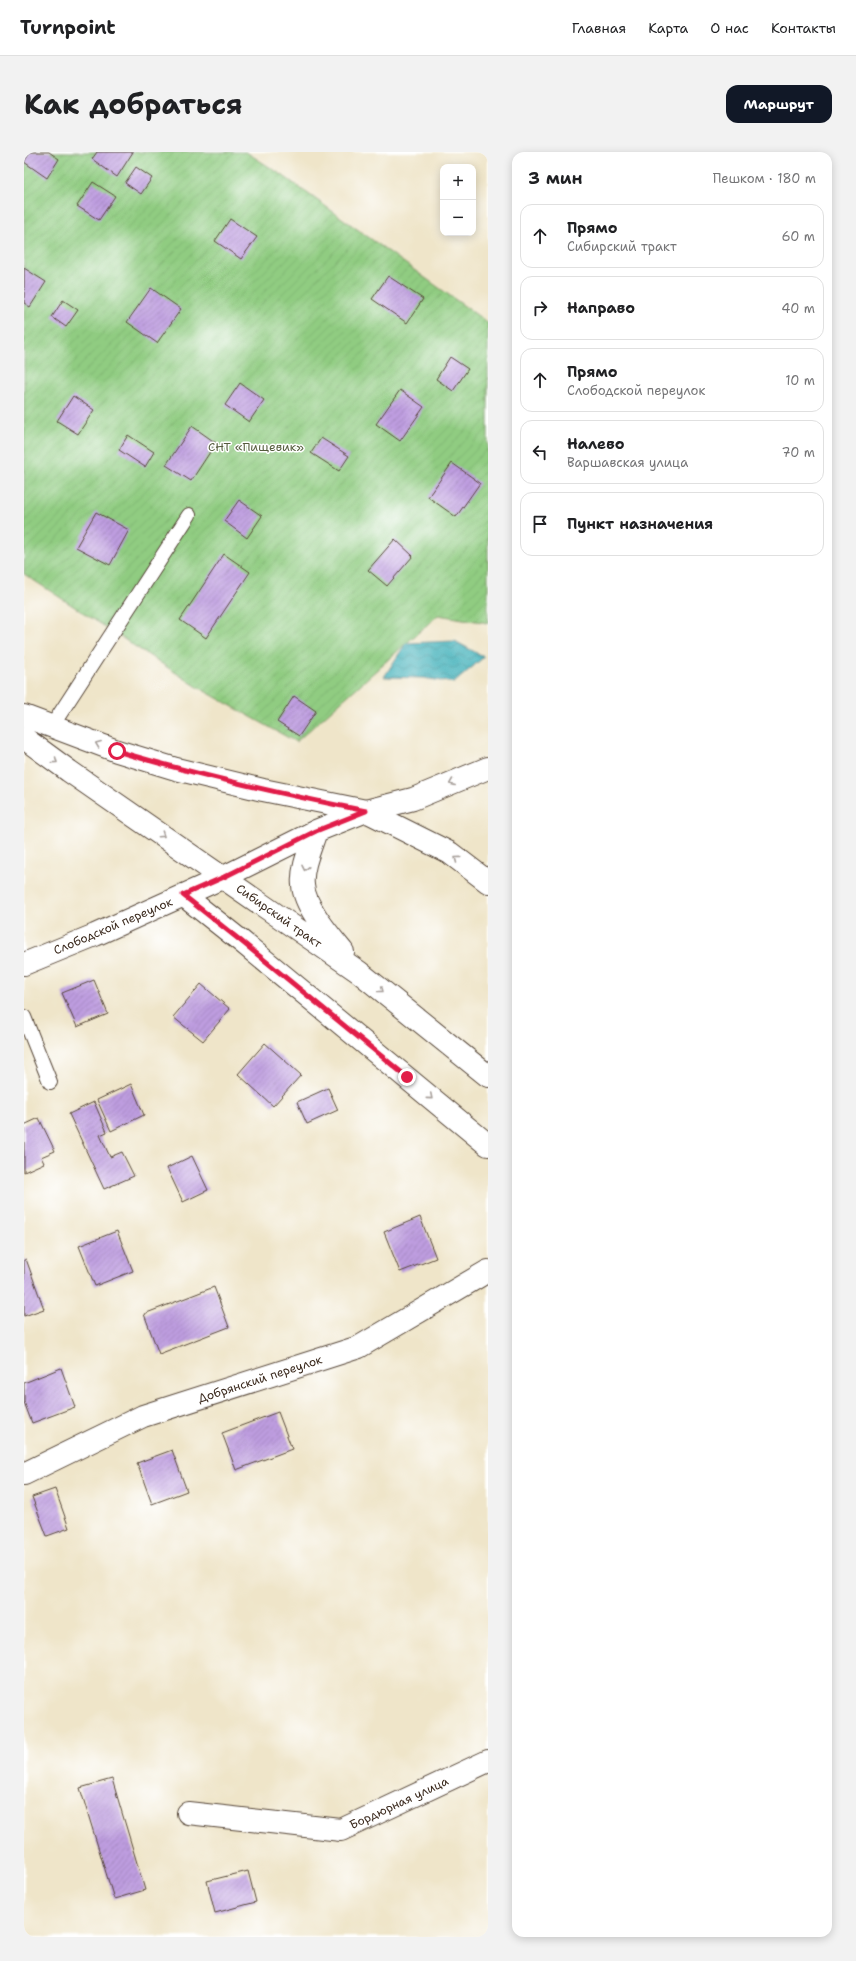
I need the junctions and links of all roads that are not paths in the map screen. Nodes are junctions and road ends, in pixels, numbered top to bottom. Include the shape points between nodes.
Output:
1 (189, 515) dead end
2 (24, 716) edge
3 (52, 726) junction
4 (24, 738) edge
5 (488, 768) edge
6 (366, 811) junction
7 (316, 831) junction
8 (224, 877) junction
9 (488, 882) edge
10 (183, 895) junction
11 (24, 964) edge
12 (359, 972) junction
13 (24, 1017) edge
14 (488, 1076) edge
15 (50, 1082) dead end
16 (488, 1145) edge
17 (488, 1271) edge
18 (24, 1474) edge
19 (488, 1761) edge
20 (188, 1813) dead end

1 - 3 lane
2 - 3 street
6 -> 3 street via 176,769 117,751
4 -> 8 street, Сибирский тракт
5 -> 6 street, Слободской переулок via 413,799
6 - 7 street, Слободской переулок
9 -> 6 street via 450,853
7 - 8 street, Слободской переулок
7 -> 12 street via 302,886 323,927
8 - 10 street, Слободской переулок
8 - 12 street, Сибирский тракт
10 - 11 street, Слободской переулок
10 -> 16 street
12 -> 14 street, Сибирский тракт
13 - 15 lane
17 - 18 street, Добрянский переулок via 359,1347 143,1416
19 - 20 street, Бордюрная улица via 340,1830

